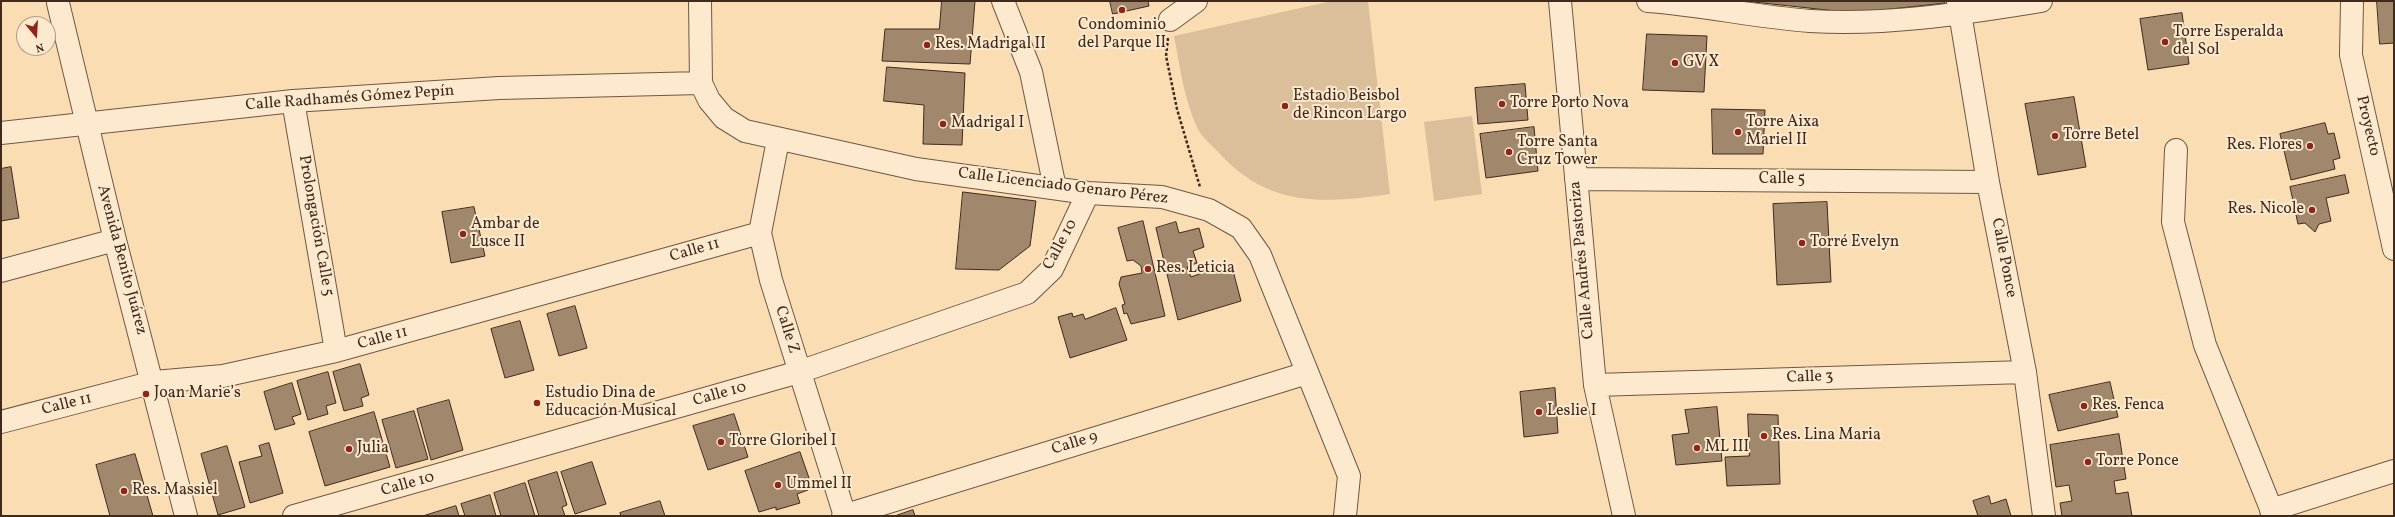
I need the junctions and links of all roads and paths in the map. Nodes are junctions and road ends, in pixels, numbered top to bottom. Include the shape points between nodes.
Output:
1 (700, 1) edge
2 (1003, 1) edge
3 (1196, 1) edge
4 (1560, 1) edge
5 (1648, 1) edge
6 (2041, 1) edge
7 (2352, 1) edge
8 (58, 3) dead end
9 (1960, 7) edge
10 (1170, 20) joint
11 (701, 83) junction
12 (293, 101) junction
13 (86, 123) junction
14 (1, 133) edge
15 (778, 140) junction
16 (2176, 150) dead end
17 (1576, 179) junction
18 (1988, 182) junction
19 (1055, 188) junction
20 (1088, 193) junction
21 (1210, 210) junction
22 (760, 233) junction
23 (115, 240) junction
24 (2394, 250) edge
25 (1, 271) edge
26 (336, 351) junction
27 (799, 372) junction
28 (2025, 372) junction
29 (1307, 373) junction
30 (154, 382) junction
31 (1595, 385) junction
32 (1, 422) edge
33 (2394, 471) edge
34 (349, 509) edge
35 (1346, 513) edge
36 (2272, 513) edge
37 (186, 516) edge
38 (294, 516) edge
39 (844, 516) edge
40 (1326, 516) edge
41 (1624, 516) edge
42 (2044, 516) edge

1 - 11 street, Calle Licenciado Genaro Pérez
2 - 19 street via 1031,72
3 - 10 street
4 - 17 street, Calle Andrés Pastoriza
5 - 9 street via 1810,21 1882,22
6 - 9 street
7 - 24 street, Proyecto via 2351,55
8 - 13 street, Avenida Benito Juárez
9 - 18 street, Calle Ponce
10 - 21 path via 1166,56 1198,181
11 - 12 street, Calle Radhamés Gómez Pepín via 499,88
11 - 15 street, Calle Licenciado Genaro Pérez via 709,100 724,118 745,131
12 - 13 street, Calle Radhamés Gómez Pepín
12 - 26 street, Prolongación Calle 5
13 - 14 street, Calle Radhamés Gómez Pepín
13 - 23 street, Avenida Benito Juárez
15 - 19 street, Calle Licenciado Genaro Pérez via 916,169
15 - 22 street, Calle Z
16 - 36 street via 2172,222 2205,345
17 - 18 street, Calle 5
17 - 31 street, Calle Andrés Pastoriza
18 - 28 street, Calle Ponce
19 - 20 street, Calle Licenciado Genaro Pérez
20 - 21 street, Calle Licenciado Genaro Pérez via 1162,197
20 - 27 street, Calle 10 via 1052,268 1027,293
21 - 29 street, Calle Licenciado Genaro Pérez via 1241,228 1260,255
22 - 26 street, Calle 11
22 - 27 street, Calle Z via 771,280
23 - 25 street
23 - 30 street, Avenida Benito Juárez
26 - 30 street, Calle 11 via 223,376
27 - 34 street, Calle 10
27 - 39 street, Calle Z
28 - 31 street, Calle 3
28 - 42 street, Calle Ponce
29 - 35 street, Calle Licenciado Genaro Pérez via 1349,476
29 - 39 street, Calle 9
30 - 32 street, Calle 11
30 - 37 street, Avenida Benito Juárez
31 - 41 street, Calle Andrés Pastoriza
33 - 36 street
34 - 38 street, Calle 10
35 - 40 street

